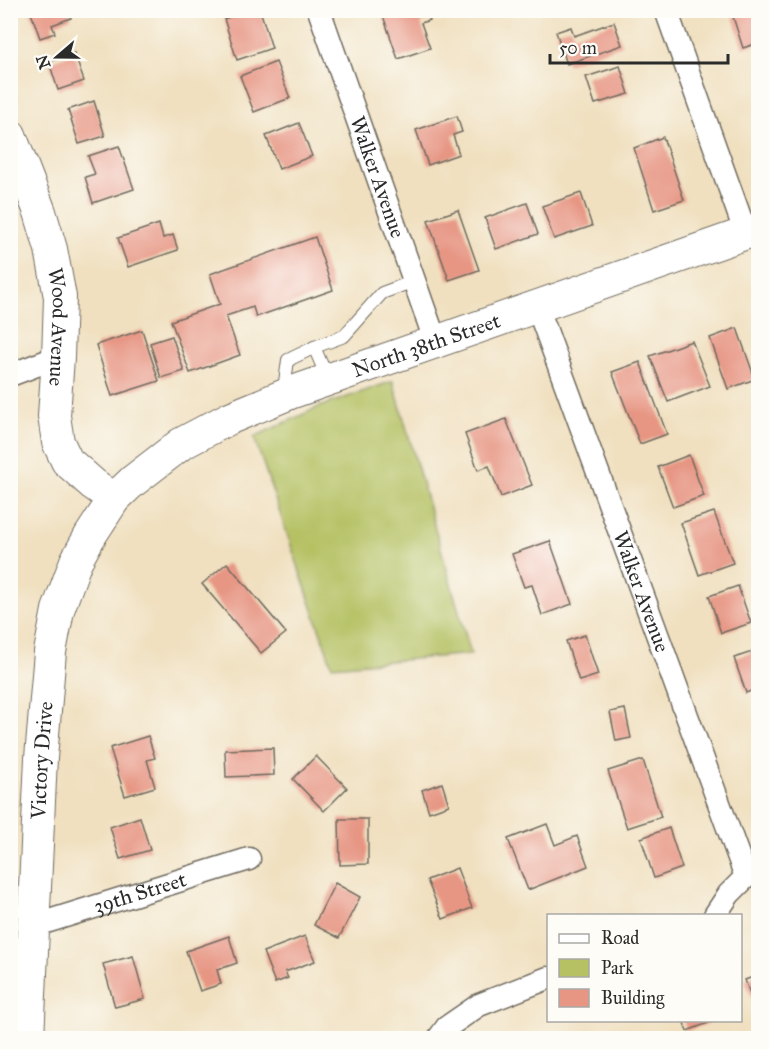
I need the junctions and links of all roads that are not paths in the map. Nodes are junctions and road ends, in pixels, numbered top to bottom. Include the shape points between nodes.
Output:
1 (319, 10) edge
2 (666, 10) edge
3 (10, 135) edge
4 (752, 231) edge
5 (414, 281) junction
6 (537, 306) junction
7 (436, 343) junction
8 (314, 348) junction
9 (58, 357) junction
10 (10, 375) edge
11 (328, 380) junction
12 (290, 393) junction
13 (114, 499) junction
14 (249, 859) dead end
15 (716, 914) edge
16 (33, 926) junction
17 (547, 979) edge
18 (22, 1037) edge
19 (439, 1038) edge

1 - 5 street, Walker Avenue
2 - 4 street
3 - 9 main road, Wood Avenue via 51,249 60,297
4 - 6 main road, North 38th Street
5 - 7 street, Walker Avenue
5 - 8 lane via 382,292 344,336
6 - 7 main road, North 38th Street
6 - 15 street, Walker Avenue via 746,877
7 - 11 main road, North 38th Street
8 - 11 lane
8 - 12 lane via 288,360 285,382
9 - 10 street
9 - 13 main road, Wood Avenue via 54,416 58,442 67,461
11 - 12 main road, North 38th Street
12 - 13 main road, North 38th Street via 181,444
13 - 16 main road, Victory Drive via 76,561 58,610 50,652
14 - 16 street, 39th Street
16 - 18 main road, Victory Drive
17 - 19 street via 479,1005 447,1027

